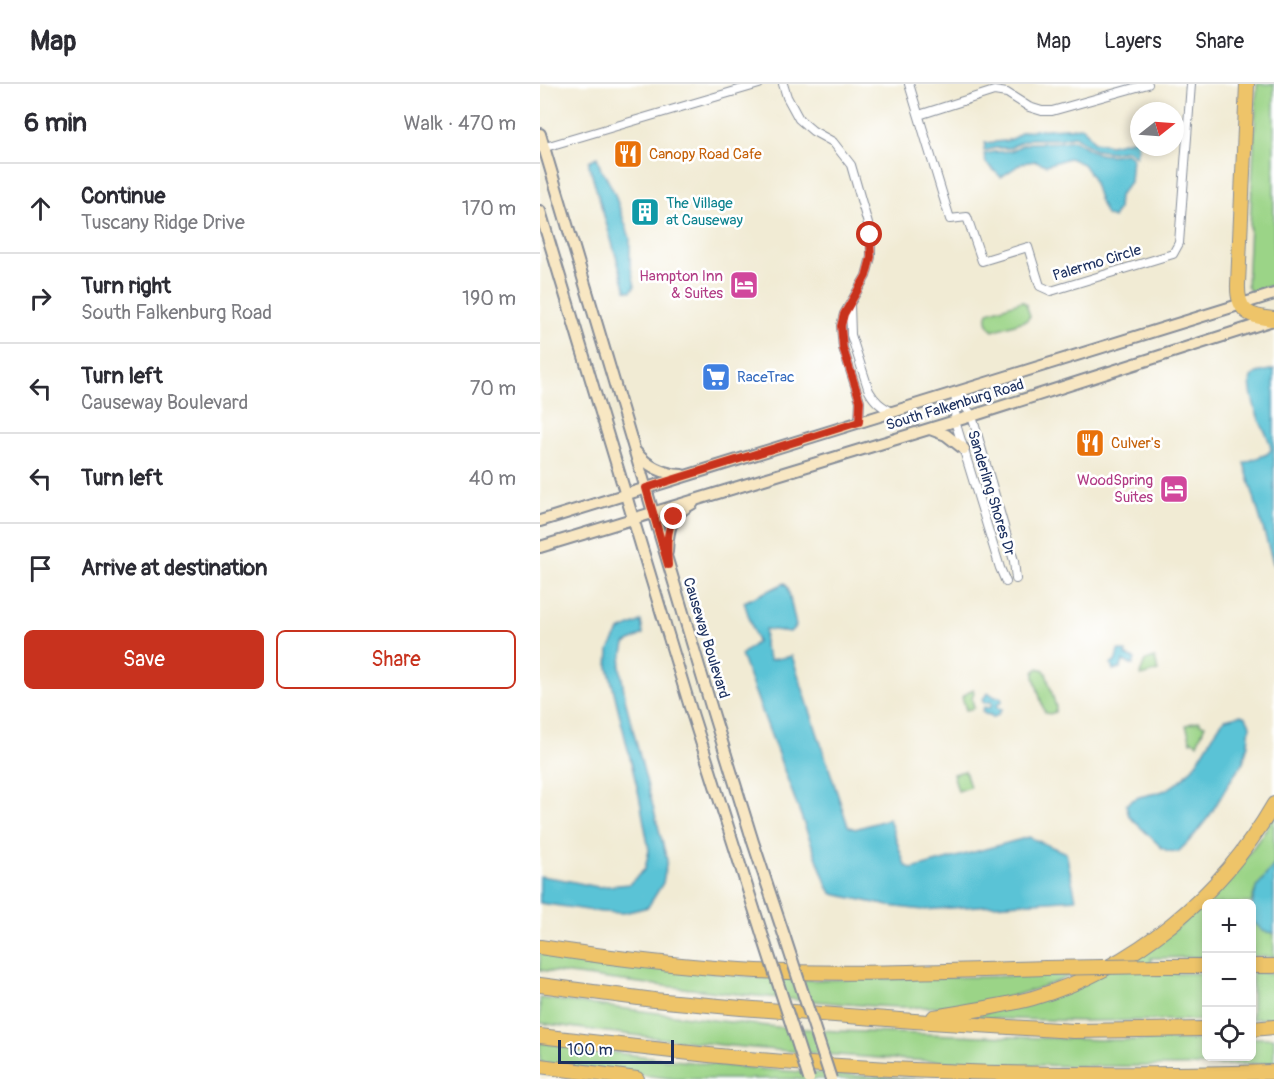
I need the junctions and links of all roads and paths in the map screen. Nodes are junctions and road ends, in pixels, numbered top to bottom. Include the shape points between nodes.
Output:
1 (759, 84) edge
2 (783, 84) edge
3 (909, 84) edge
4 (1148, 84) edge
5 (1191, 84) edge
6 (1247, 84) edge
7 (919, 115) junction
8 (540, 134) edge
9 (542, 148) edge
10 (540, 211) edge
11 (1274, 294) edge
12 (850, 302) junction
13 (1240, 304) junction
14 (1274, 319) edge
15 (956, 392) junction
16 (892, 412) junction
17 (972, 416) junction
18 (955, 421) junction
19 (859, 422) junction
20 (929, 429) junction
21 (964, 449) junction
22 (635, 451) junction
23 (686, 475) junction
24 (646, 488) junction
25 (626, 494) junction
26 (715, 494) junction
27 (652, 512) junction
28 (633, 518) junction
29 (540, 521) edge
30 (540, 547) edge
31 (668, 565) junction
32 (1016, 579) dead end
33 (1006, 582) dead end
34 (1274, 804) edge
35 (540, 946) edge
36 (1202, 966) edge
37 (1256, 966) edge
38 (1274, 966) edge
39 (540, 985) edge
40 (914, 1021) junction
41 (1274, 1027) edge
42 (1202, 1029) edge
43 (1256, 1029) edge
44 (540, 1036) edge
45 (540, 1066) edge
46 (1274, 1072) edge
47 (637, 1079) edge
48 (809, 1079) edge
49 (831, 1079) edge

1 - 9 street
2 - 12 street via 799,119 833,142 851,165 868,224 871,257 866,276
3 - 7 street, Palermo Circle
4 - 7 street via 1052,111 1029,107 1007,93 994,91
5 - 7 street, Palermo Circle via 1179,243 1173,254 1051,291 1041,286 1028,247 982,261 967,217 951,219
6 - 13 highway
8 - 9 main road, Causeway Boulevard
9 - 22 main road, Causeway Boulevard
10 - 25 main road
11 - 13 main road, South Falkenburg Road
12 - 16 street via 852,335 869,391 873,399
12 - 19 street via 841,337 860,401
13 - 14 highway via 1254,315
13 - 15 main road, South Falkenburg Road
14 - 17 main road, South Falkenburg Road
15 - 16 main road, South Falkenburg Road
15 - 17 street, Sanderling Shores Dr
15 - 18 street, Sanderling Shores Dr
16 - 19 main road, South Falkenburg Road
17 - 18 main road, South Falkenburg Road
17 - 32 street, Sanderling Shores Dr
18 - 20 main road, South Falkenburg Road
18 - 21 street, Sanderling Shores Dr
19 - 23 main road, South Falkenburg Road
20 - 21 main road via 946,435
20 - 26 main road, South Falkenburg Road
21 - 33 street, Sanderling Shores Dr
22 - 23 main road via 656,469
22 - 24 main road, Causeway Boulevard
23 - 24 main road, South Falkenburg Road
24 - 25 main road, South Falkenburg Road
24 - 27 main road, Causeway Boulevard
25 - 28 main road
25 - 29 main road, South Falkenburg Road
26 - 27 main road, South Falkenburg Road
26 - 31 main road via 688,505 674,517 669,530
27 - 28 main road, South Falkenburg Road
27 - 31 main road, Causeway Boulevard
28 - 30 main road, South Falkenburg Road
28 - 48 main road, bridge
31 - 49 main road, Causeway Boulevard, bridge
34 - 40 highway via 1209,892 1168,928 1123,959 1033,998
35 - 36 highway, bridge via 761,971
37 - 38 highway
39 - 40 highway via 654,1000
40 - 42 highway via 1074,1031
41 - 43 highway
44 - 46 highway via 749,1059 912,1070 1110,1075
45 - 47 highway

